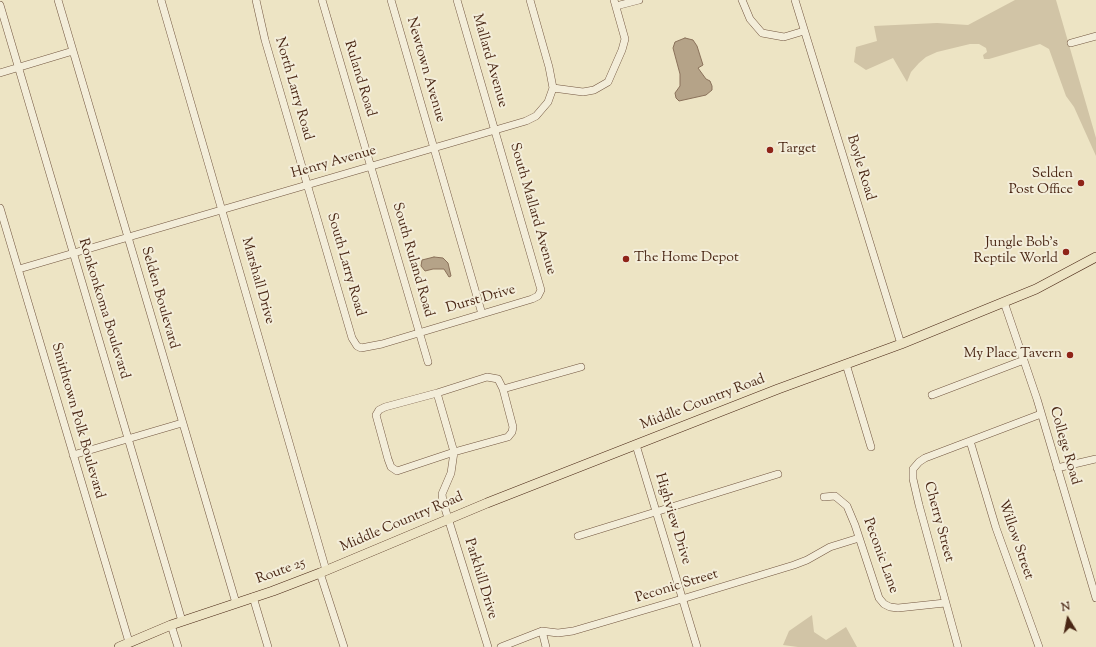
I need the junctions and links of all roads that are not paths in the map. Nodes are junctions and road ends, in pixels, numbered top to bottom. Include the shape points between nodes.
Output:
1 (58, 0) edge
2 (161, 0) edge
3 (256, 0) edge
4 (322, 0) edge
5 (391, 0) edge
6 (458, 0) edge
7 (530, 0) edge
8 (639, 0) edge
9 (742, 0) edge
10 (795, 0) edge
11 (615, 3) edge
12 (0, 5) edge
13 (804, 31) junction
14 (1096, 36) edge
15 (1071, 43) dead end
16 (73, 52) junction
17 (19, 68) junction
18 (0, 73) edge
19 (553, 88) junction
20 (495, 130) junction
21 (434, 148) junction
22 (371, 166) junction
23 (308, 185) junction
24 (0, 208) edge
25 (222, 209) junction
26 (127, 236) junction
27 (73, 253) junction
28 (1096, 257) edge
29 (19, 269) junction
30 (538, 296) joint
31 (1004, 302) junction
32 (482, 314) junction
33 (419, 332) junction
34 (901, 344) junction
35 (362, 348) joint
36 (1024, 360) junction
37 (428, 362) dead end
38 (846, 364) junction
39 (581, 367) dead end
40 (503, 389) junction
41 (437, 393) junction
42 (932, 395) dead end
43 (1041, 414) junction
44 (182, 422) junction
45 (128, 439) junction
46 (970, 441) junction
47 (636, 444) junction
48 (871, 447) dead end
49 (454, 452) junction
50 (73, 455) junction
51 (1096, 459) edge
52 (1057, 468) junction
53 (778, 474) dead end
54 (824, 497) dead end
55 (656, 512) junction
56 (448, 519) junction
57 (578, 536) dead end
58 (859, 538) junction
59 (323, 571) junction
60 (253, 598) junction
61 (1096, 598) edge
62 (682, 599) junction
63 (945, 602) junction
64 (236, 603) junction
65 (182, 621) junction
66 (172, 625) junction
67 (542, 631) junction
68 (129, 642) junction
69 (119, 647) edge
70 (178, 647) edge
71 (268, 647) edge
72 (344, 647) edge
73 (488, 647) edge
74 (500, 647) edge
75 (546, 647) edge
76 (697, 647) edge
77 (958, 647) edge
78 (1038, 647) edge

1 - 16 street, Selden Boulevard
2 - 25 street, Marshall Drive
3 - 23 street, North Larry Road via 265,40
4 - 22 street, Ruland Road
5 - 21 street, Newtown Avenue
6 - 20 street, Mallard Avenue
7 - 19 street
8 - 11 street
9 - 13 street via 750,19 762,34 784,37
10 - 13 street, Boyle Road
11 - 19 street via 624,39 608,82 584,92
12 - 17 street, Ronkonkoma Boulevard
13 - 34 street, Boyle Road
14 - 15 street
16 - 17 street
16 - 26 street, Selden Boulevard
17 - 18 street
17 - 27 street, Ronkonkoma Boulevard
19 - 20 street, Henry Avenue via 548,102 536,116
20 - 21 street, Henry Avenue
20 - 30 street, South Mallard Avenue via 540,283 541,290
21 - 22 street, Henry Avenue
21 - 32 street, Newtown Avenue
22 - 23 street, Henry Avenue
22 - 33 street, South Ruland Road
23 - 25 street, Henry Avenue
23 - 35 street, South Larry Road via 352,338 357,346
24 - 29 street, Smithtown Polk Boulevard
25 - 26 street, Henry Avenue
25 - 59 street, Marshall Drive
26 - 27 street, Henry Avenue
26 - 44 street, Selden Boulevard
27 - 29 street, Henry Avenue
27 - 45 street, Ronkonkoma Boulevard
28 - 31 main road, Middle Country Road via 1036,289
29 - 50 street, Smithtown Polk Boulevard
30 - 32 street, Durst Drive
31 - 34 main road, Middle Country Road
31 - 36 street, College Road
32 - 33 street, Durst Drive
33 - 35 street, Durst Drive
33 - 37 street, South Ruland Road
34 - 38 main road, Middle Country Road
36 - 42 street
36 - 43 street, College Road
38 - 47 main road, Middle Country Road
38 - 48 street
39 - 40 street
40 - 41 street via 498,379 487,377
40 - 49 street via 513,427 512,432 508,437
41 - 49 street
41 - 49 street via 379,410 376,416 388,459 391,467 397,471
43 - 46 street, Cherry Street
43 - 52 street, College Road
44 - 45 street
44 - 64 street, Selden Boulevard
45 - 50 street
45 - 65 street, Ronkonkoma Boulevard
46 - 63 street, Cherry Street via 925,458 913,470
46 - 78 street, Willow Street via 996,528
47 - 55 street, Highview Drive
47 - 56 main road, Middle Country Road
49 - 56 street, Parkhill Drive via 451,473 442,494
50 - 68 street, Smithtown Polk Boulevard
51 - 52 street
52 - 61 street, College Road
53 - 55 street
54 - 58 street, Peconic Lane via 835,496 846,506
55 - 57 street
55 - 62 street, Highview Drive
56 - 59 main road, Middle Country Road
56 - 73 street, Parkhill Drive
58 - 62 street, Peconic Street via 830,547 794,565
58 - 63 street, Peconic Lane via 879,598 884,604 898,608
59 - 60 main road, Route 25
59 - 72 street, Marshall Drive
60 - 64 main road
60 - 71 street
62 - 67 street, Peconic Street via 573,631
62 - 76 street, Highview Drive
63 - 77 street, Cherry Street
64 - 65 main road
65 - 66 main road
66 - 68 main road
66 - 70 street
67 - 74 street, Peconic Street
67 - 75 street
68 - 69 main road

